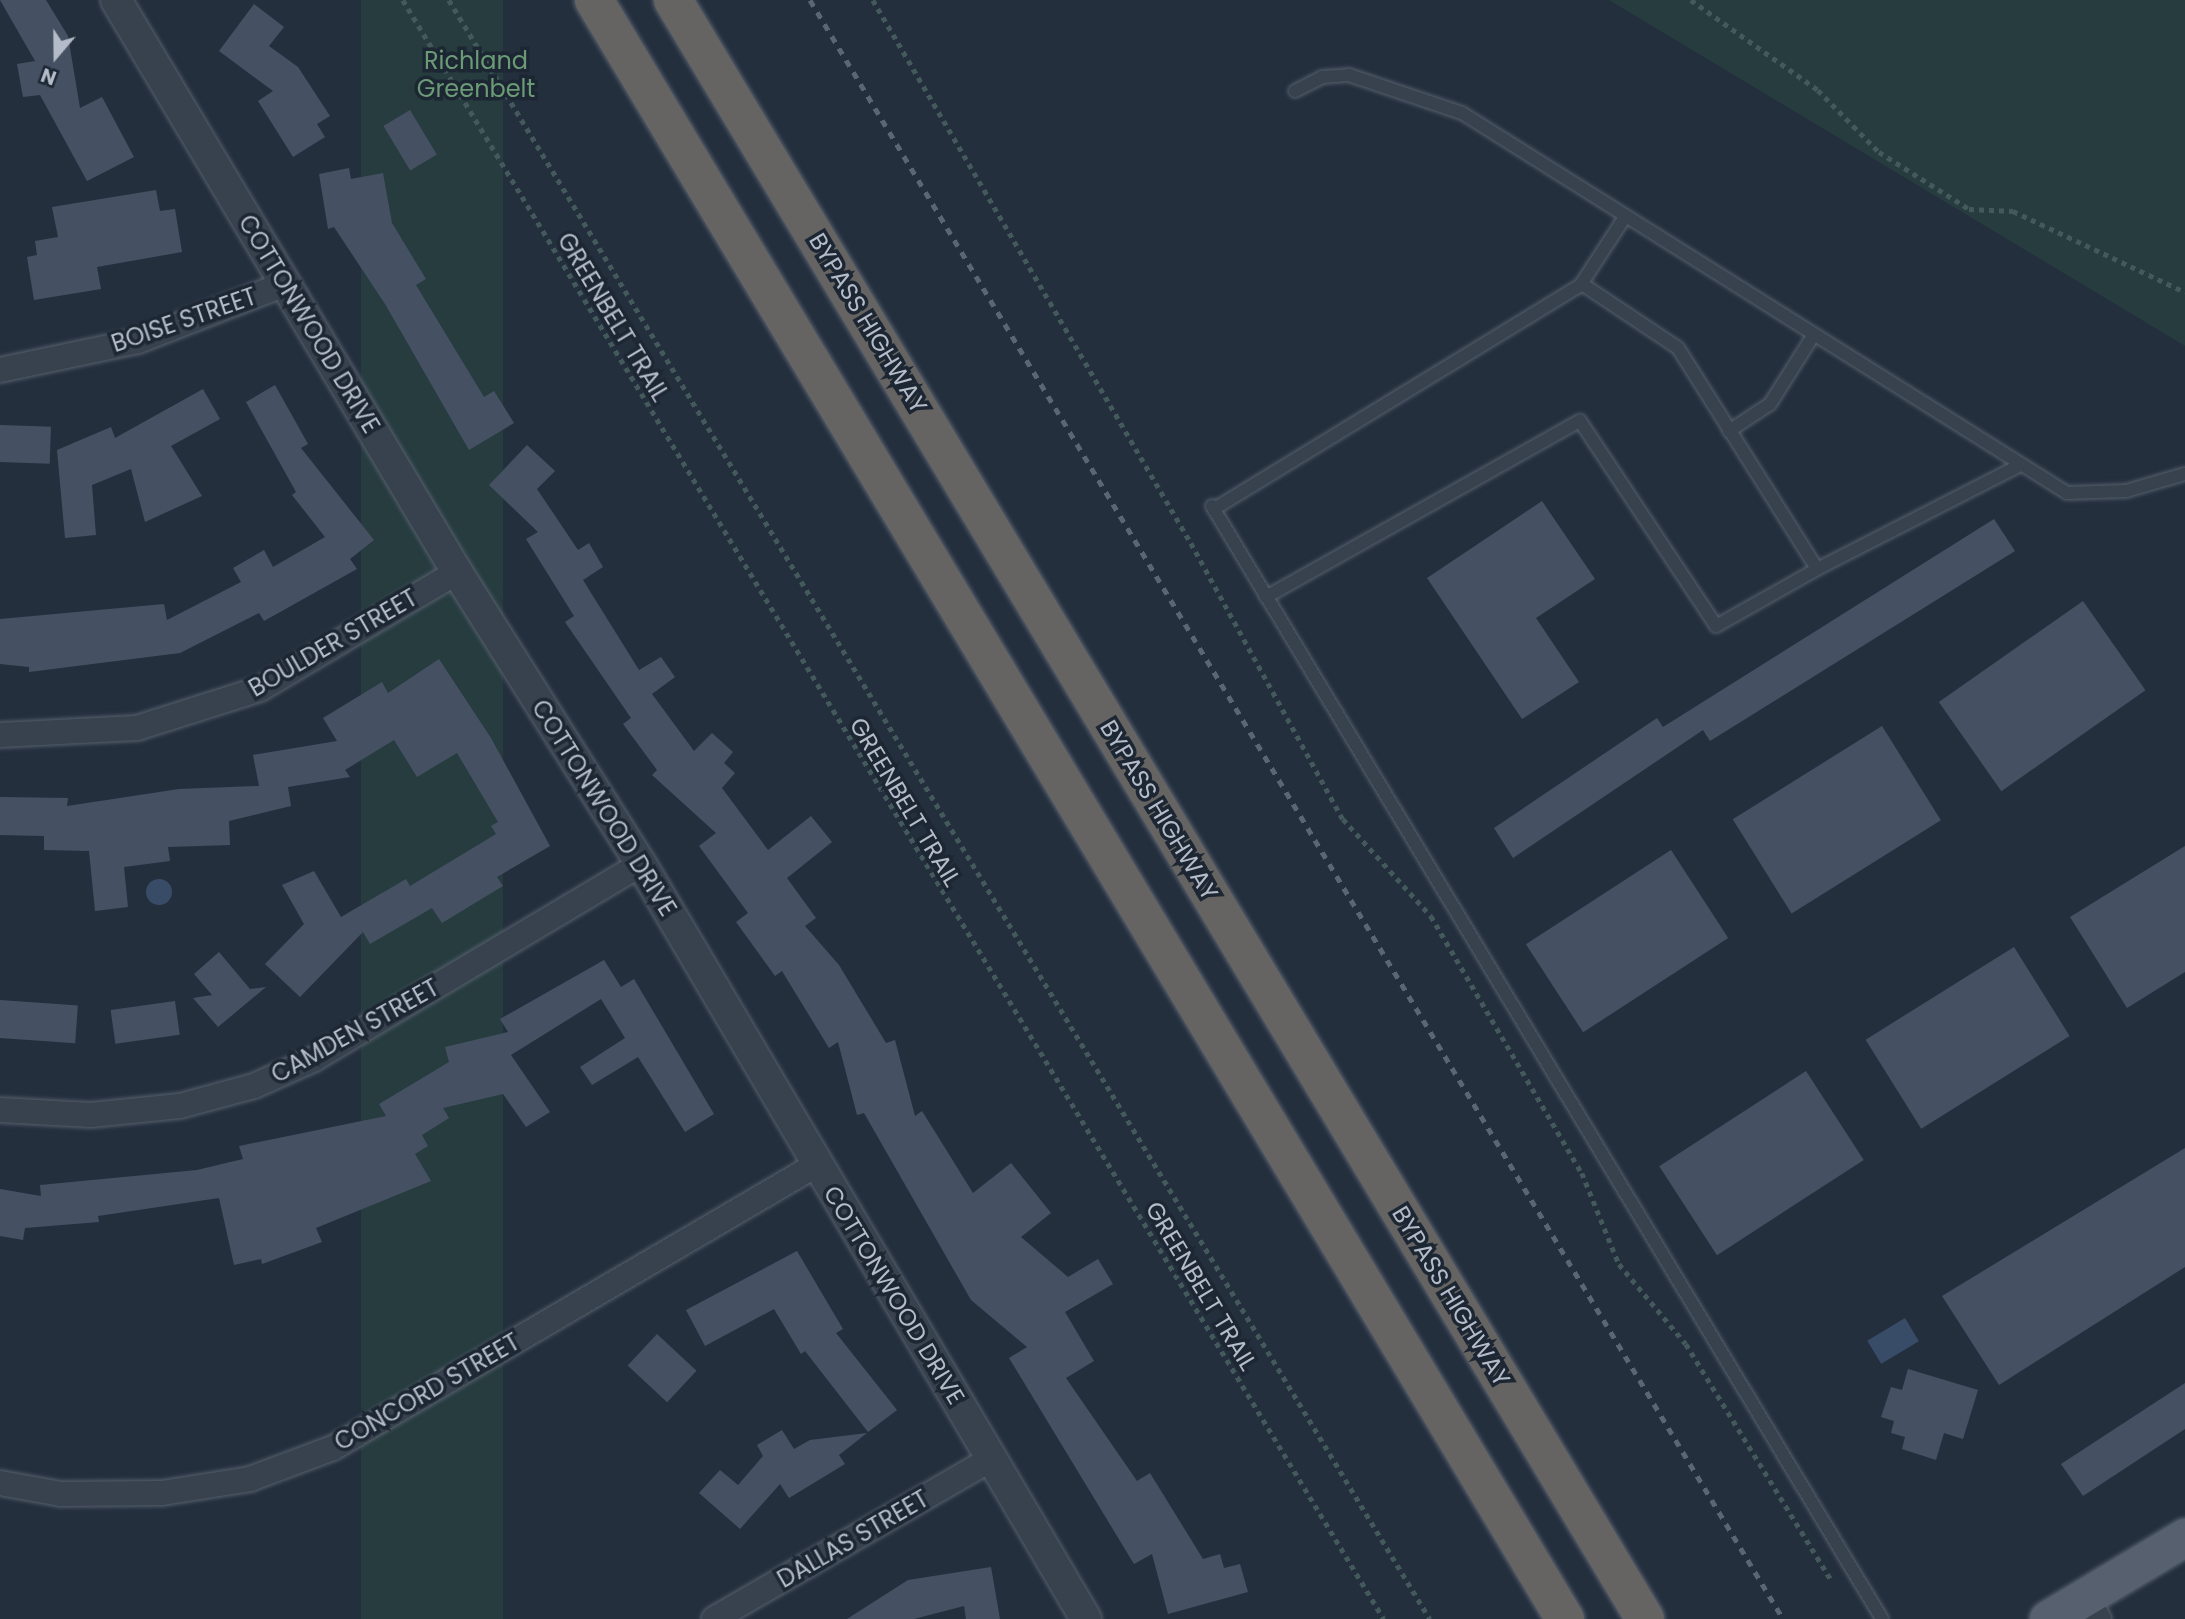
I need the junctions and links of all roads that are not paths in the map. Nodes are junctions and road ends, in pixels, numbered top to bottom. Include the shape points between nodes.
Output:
1 (116, 0) edge
2 (594, 0) edge
3 (674, 0) edge
4 (1295, 91) dead end
5 (1625, 217) junction
6 (285, 284) junction
7 (1582, 284) junction
8 (1813, 336) junction
9 (0, 370) edge
10 (1729, 431) junction
11 (2018, 466) junction
12 (2185, 474) edge
13 (1817, 569) junction
14 (457, 572) junction
15 (1266, 597) junction
16 (0, 735) edge
17 (641, 864) junction
18 (0, 1110) edge
19 (816, 1165) junction
20 (993, 1458) junction
21 (0, 1483) edge
22 (2185, 1537) edge
23 (2092, 1608) edge
24 (714, 1619) edge
25 (1086, 1619) edge
26 (1565, 1619) edge
27 (1645, 1619) edge
28 (1882, 1619) edge
29 (2048, 1619) edge

1 - 6 street, COTTONWOOD DRIVE
2 - 26 highway
3 - 27 highway, BYPASS HIGHWAY
4 - 5 lane via 1322,76 1349,75 1457,111
5 - 7 lane
5 - 8 lane
6 - 9 street, BOISE STREET via 138,341
6 - 14 street, COTTONWOOD DRIVE
7 - 10 lane via 1678,348
7 - 15 lane via 1213,508
8 - 10 lane via 1770,404
8 - 11 lane
10 - 13 lane
11 - 12 lane via 2067,493 2126,491
11 - 13 lane
13 - 15 lane via 1716,626 1580,421
14 - 16 street, BOULDER STREET via 260,689 137,728
14 - 17 street, COTTONWOOD DRIVE
15 - 28 lane
17 - 18 street, CAMDEN STREET via 314,1059 254,1086 180,1106 91,1115
17 - 19 street, COTTONWOOD DRIVE
19 - 20 street, COTTONWOOD DRIVE
19 - 21 street, CONCORD STREET via 333,1448 250,1479 162,1493 61,1494
20 - 24 street, DALLAS STREET
20 - 25 street, COTTONWOOD DRIVE
22 - 23 main road
23 - 29 main road

